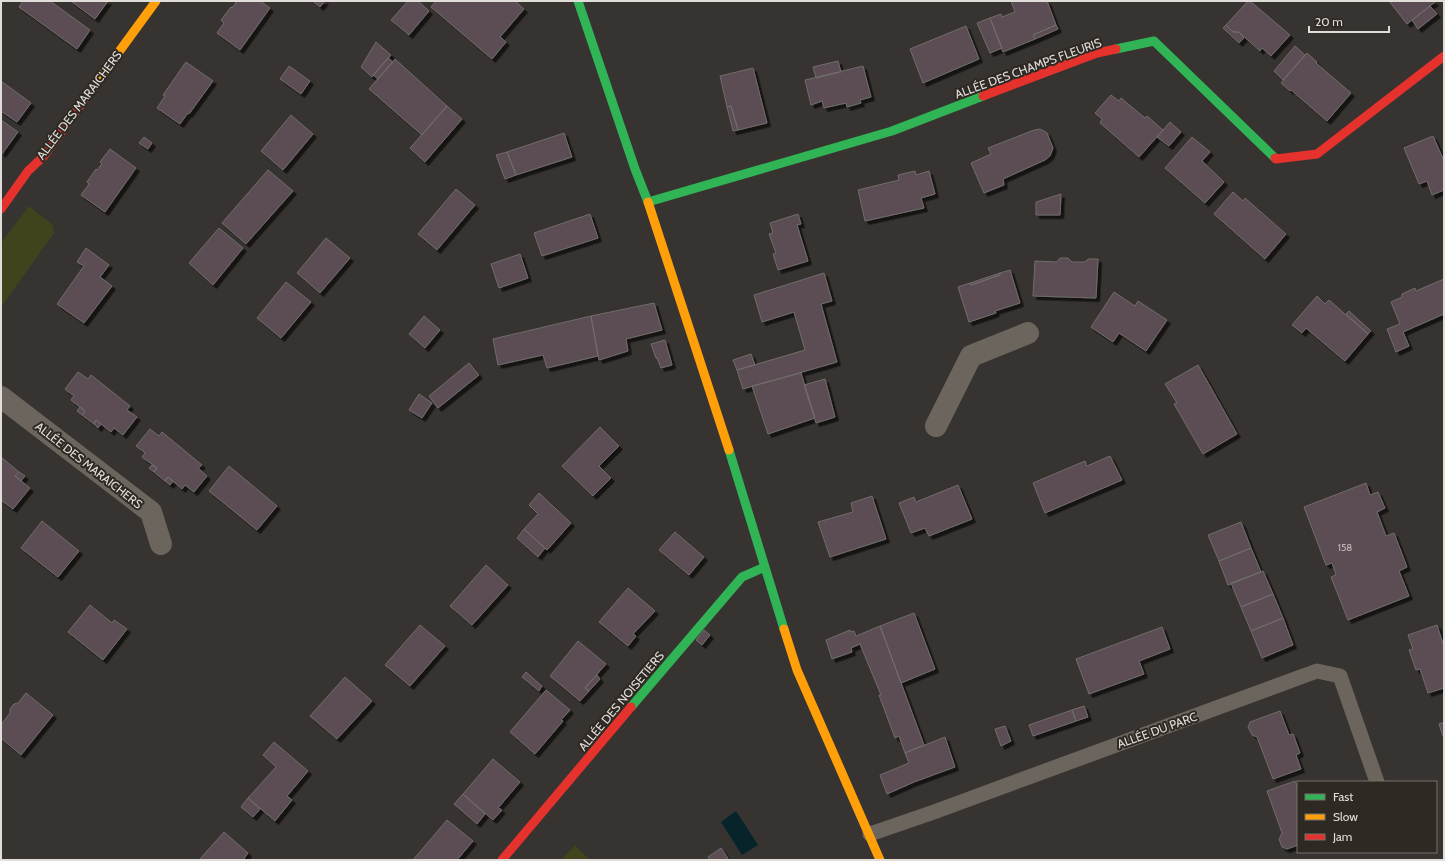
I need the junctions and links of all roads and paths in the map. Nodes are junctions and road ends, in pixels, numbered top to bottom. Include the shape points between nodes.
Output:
1 (156, 1) edge
2 (578, 1) edge
3 (1444, 56) edge
4 (648, 202) junction
5 (1, 209) edge
6 (1028, 333) dead end
7 (1, 397) edge
8 (936, 426) dead end
9 (162, 544) dead end
10 (766, 567) junction
11 (1377, 781) edge
12 (870, 834) junction
13 (502, 860) edge
14 (880, 860) edge

1 - 5 street, ALLÉE DES MARAICHERS via 44,156 28,171
2 - 4 street
3 - 4 street, ALLÉE DES CHAMPS FLEURIS via 1317,154 1276,159 1154,41 1097,53 892,131
4 - 10 street
6 - 8 street via 971,356
7 - 9 street, ALLÉE DES MARAICHERS via 151,512
10 - 12 street via 797,670
10 - 13 street, ALLÉE DES NOISETIERS via 742,577
11 - 12 lane, ALLÉE DU PARC via 1340,676 1317,671
12 - 14 street

